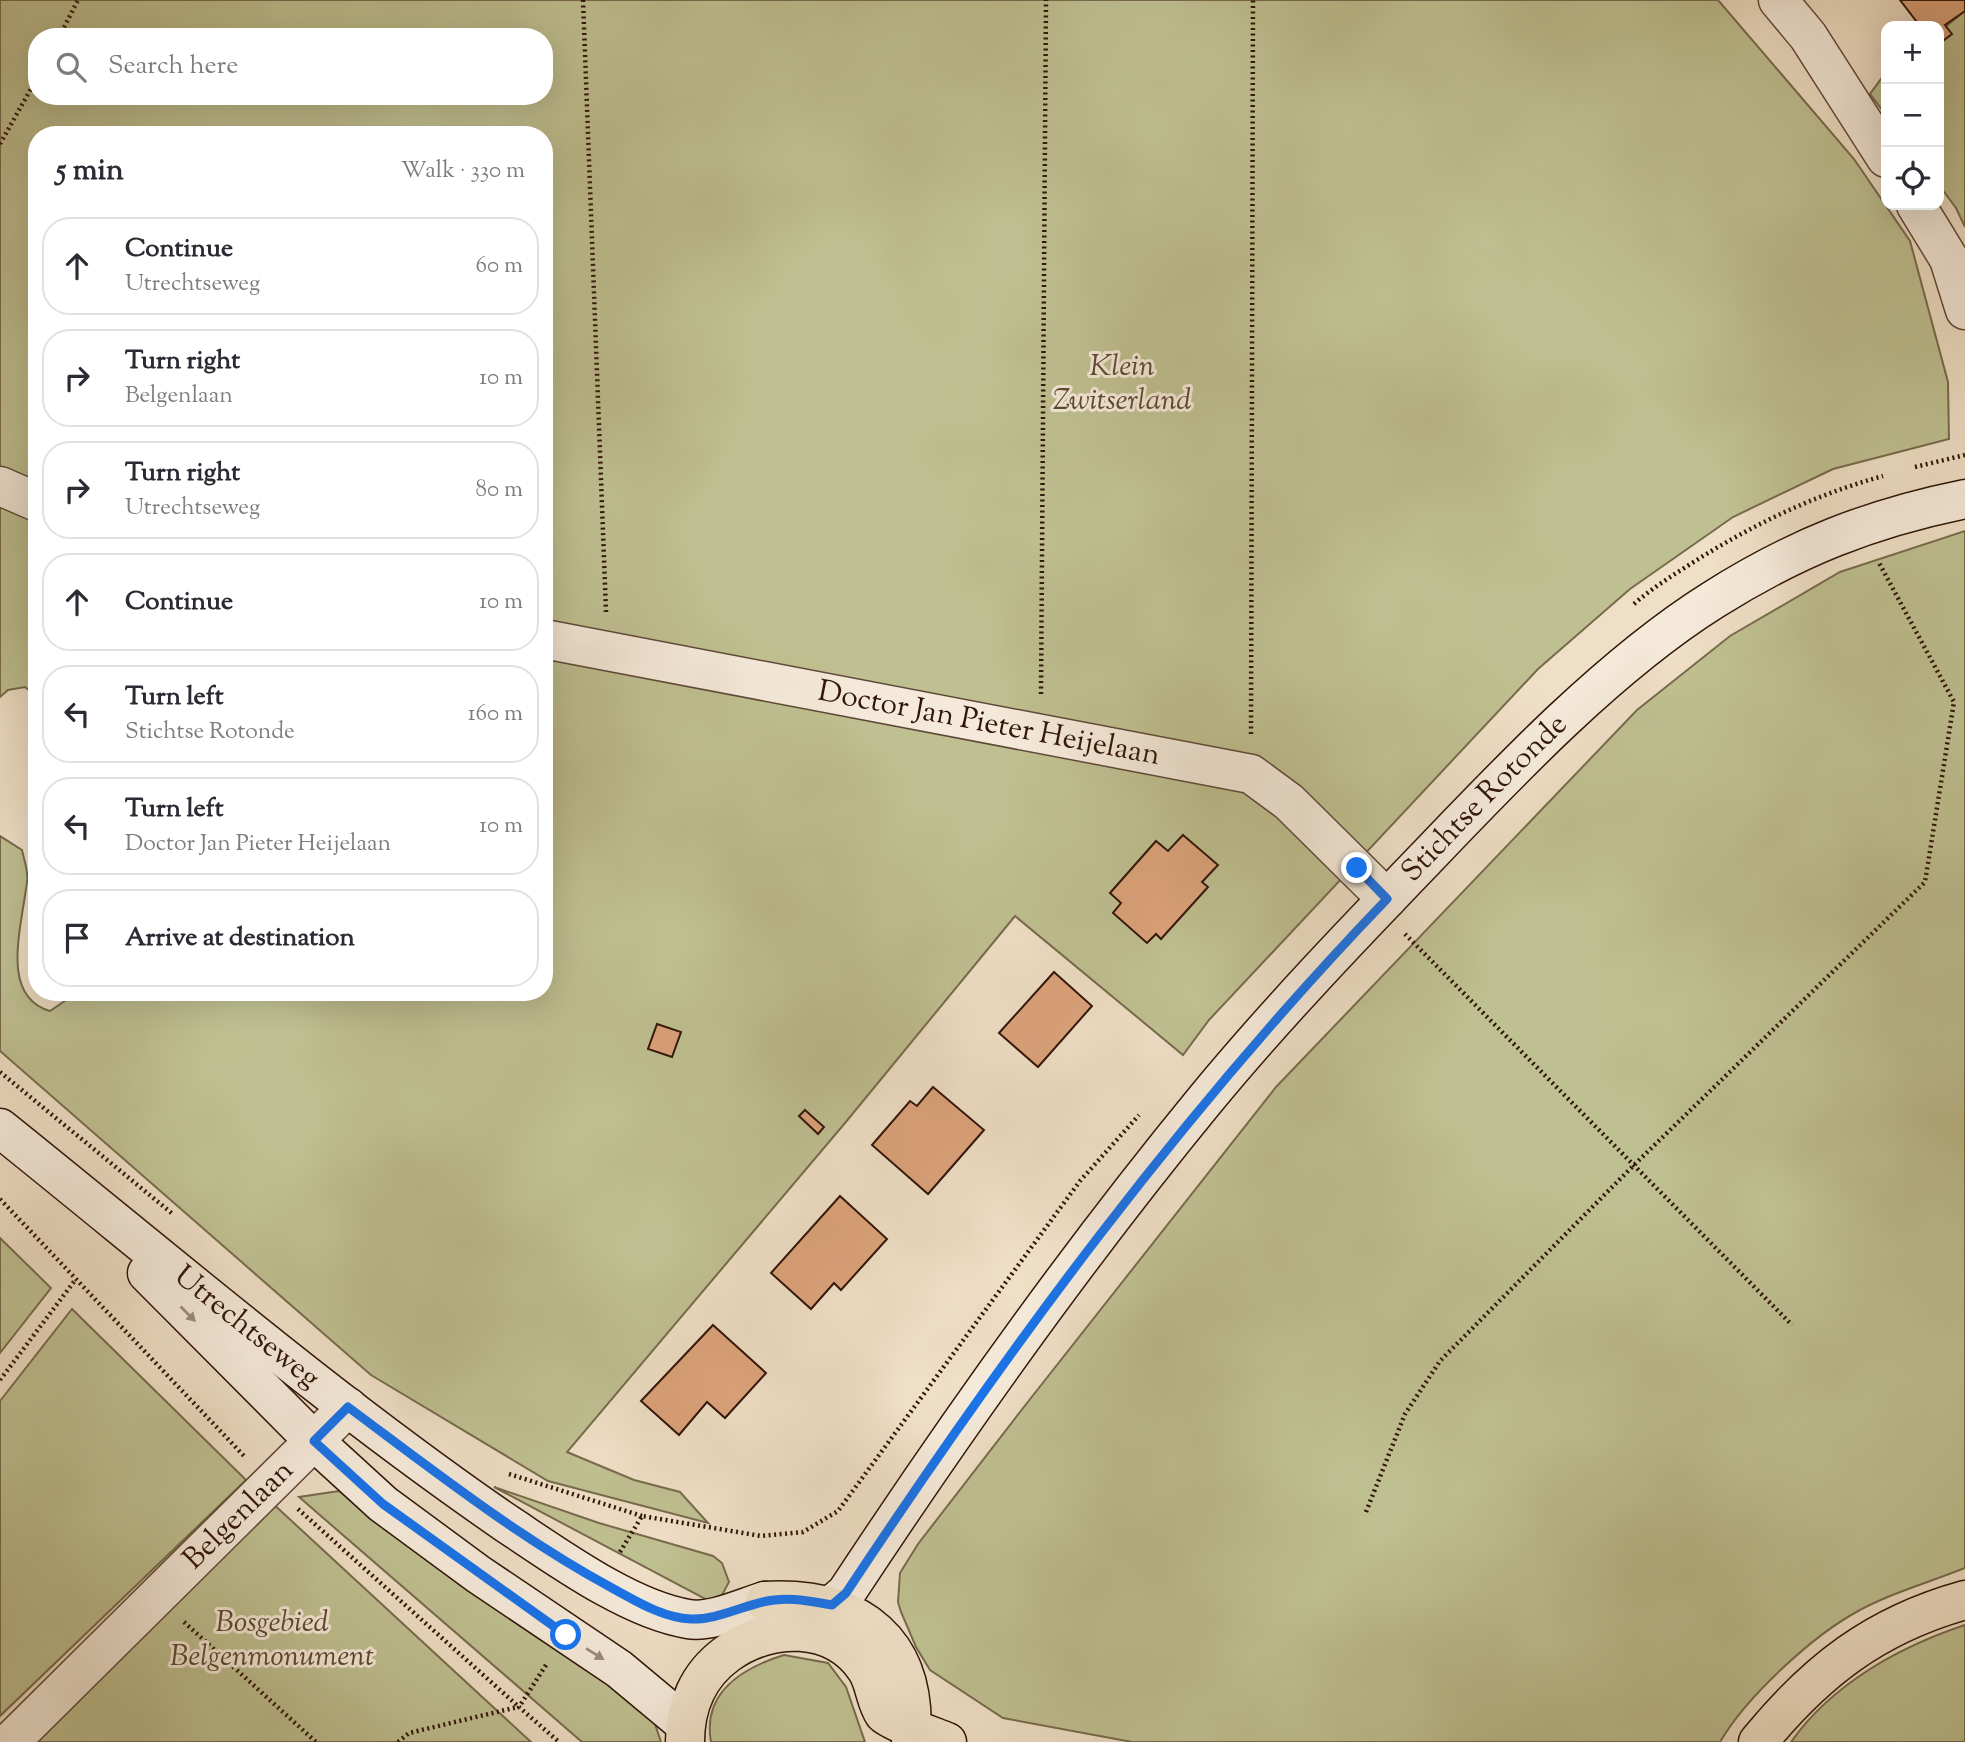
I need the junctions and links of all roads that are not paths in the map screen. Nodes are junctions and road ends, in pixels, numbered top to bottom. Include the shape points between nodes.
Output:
1 (1778, 0) edge
2 (1881, 150) edge
3 (1919, 210) edge
4 (1965, 310) edge
5 (0, 486) edge
6 (28, 498) edge
7 (1965, 499) edge
8 (553, 641) edge
9 (1387, 899) junction
10 (0, 1128) edge
11 (348, 1407) junction
12 (314, 1441) junction
13 (1965, 1600) edge
14 (765, 1601) joint
15 (832, 1605) junction
16 (796, 1630) junction
17 (685, 1733) edge
18 (911, 1734) edge
19 (10, 1742) edge
20 (947, 1742) edge
21 (1758, 1742) edge

1 - 2 street via 1808,36
3 - 4 street via 1949,260
5 - 6 street
7 - 9 street, Stichtse Rotonde via 1872,521 1766,568 1710,602 1658,639 1540,744
8 - 9 street, Doctor Jan Pieter Heijelaan via 1251,774 1289,802
9 - 15 street, Stichtse Rotonde via 1205,1100 1031,1324 846,1593
10 - 11 street, Utrechtseweg
10 -> 12 street, Utrechtseweg
11 - 12 street, Belgenlaan
11 - 14 street, Utrechtseweg via 566,1563 653,1610 691,1619
12 -> 17 street, Utrechtseweg via 383,1504 619,1669
12 - 19 street, Belgenlaan
13 - 21 main road via 1882,1632 1834,1662 1793,1700
14 - 15 main road via 798,1599
15 - 16 main road
15 - 18 main road via 875,1628 896,1655 909,1686
16 - 17 main road via 739,1645 714,1664 700,1680
16 - 18 main road via 831,1640 850,1652 866,1669 884,1714
18 - 20 main road

